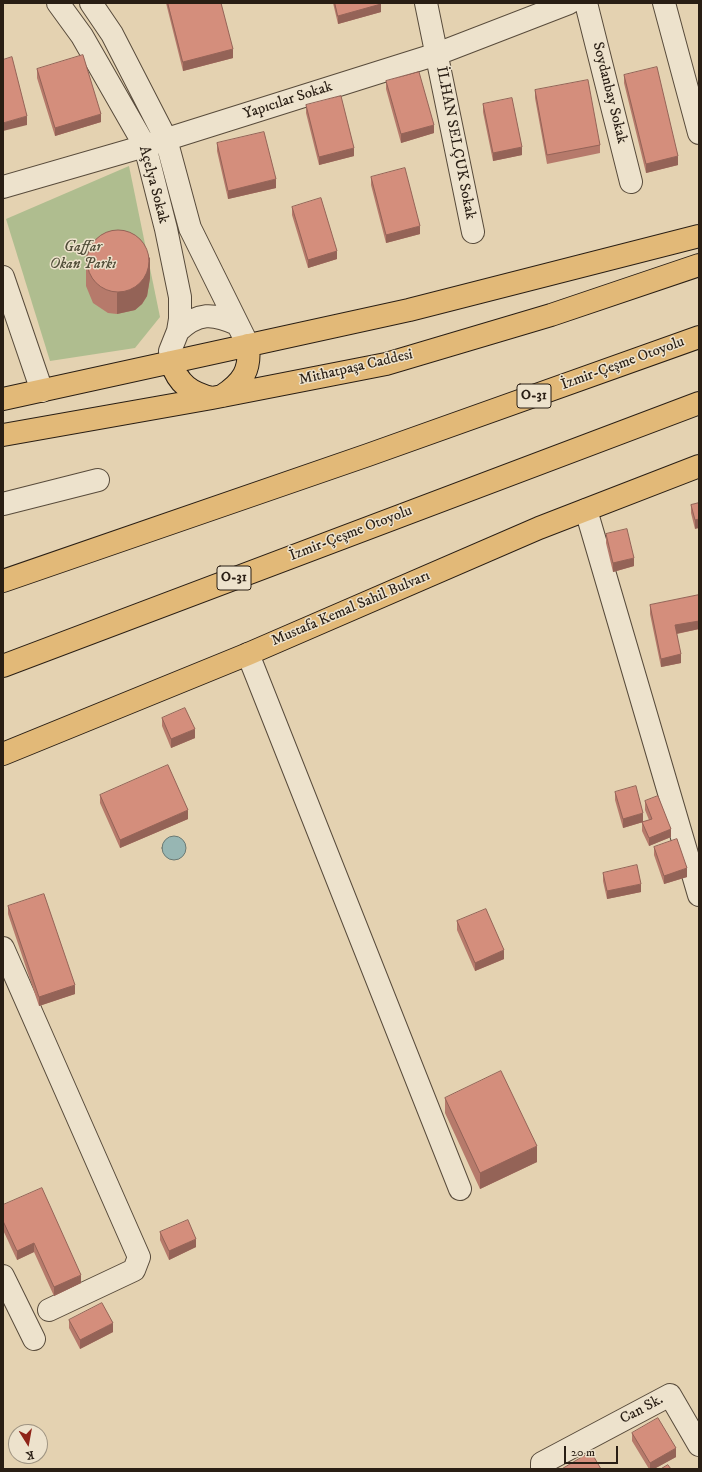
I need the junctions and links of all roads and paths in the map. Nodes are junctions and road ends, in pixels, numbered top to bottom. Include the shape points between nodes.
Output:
1 (58, 3) edge
2 (92, 3) edge
3 (426, 3) edge
4 (569, 3) edge
5 (586, 3) edge
6 (664, 3) edge
7 (438, 54) junction
8 (695, 96) edge
9 (699, 133) edge
10 (166, 139) junction
11 (145, 146) junction
12 (631, 182) dead end
13 (3, 187) edge
14 (473, 232) dead end
15 (699, 236) edge
16 (699, 265) edge
17 (3, 278) edge
18 (237, 324) junction
19 (178, 331) junction
20 (699, 337) edge
21 (248, 345) junction
22 (171, 362) junction
23 (42, 391) junction
24 (217, 397) junction
25 (3, 399) edge
26 (699, 403) edge
27 (3, 434) edge
28 (699, 466) edge
29 (98, 480) dead end
30 (3, 504) edge
31 (586, 510) junction
32 (3, 581) edge
33 (248, 654) junction
34 (3, 666) edge
35 (3, 754) edge
36 (699, 895) edge
37 (3, 948) edge
38 (460, 1189) dead end
39 (3, 1276) edge
40 (49, 1310) dead end
41 (34, 1339) dead end
42 (699, 1444) edge
43 (542, 1466) edge

1 - 11 street, Açelya Sokak via 82,36
2 - 10 street, Açelya Sokak via 112,34
3 - 7 street, İLHAN SELÇUK Sokak
4 - 7 street, Yapıcılar Sokak
5 - 12 street, Soydanbay Sokak
6 - 8 street
7 - 10 street, Yapıcılar Sokak
7 - 14 street, İLHAN SELÇUK Sokak
8 - 9 street
10 - 11 street, Yapıcılar Sokak
10 - 18 street, Açelya Sokak via 190,228
11 - 13 street, Yapıcılar Sokak
11 - 19 street, Açelya Sokak via 180,297
15 - 21 main road via 409,310
16 - 24 main road, Mithatpaşa Caddesi via 551,315 386,364
17 - 23 street
18 - 19 street via 211,315 188,322
18 - 21 street, Açelya Sokak
19 - 22 street, Açelya Sokak via 170,351
20 - 32 main road, İzmir-Çeşme Otoyolu / O-31
21 - 22 main road
21 - 24 main road via 250,357 247,369 234,388
22 - 23 main road
22 - 24 main road via 174,373 181,382 198,395
23 - 25 main road
24 - 27 main road, Mithatpaşa Caddesi
26 - 34 main road, İzmir-Çeşme Otoyolu / O-31
28 - 31 main road, Mustafa Kemal Sahil Bulvarı
29 - 30 street
31 - 33 main road, Mustafa Kemal Sahil Bulvarı via 531,531
31 - 36 street
33 - 35 main road, Mustafa Kemal Sahil Bulvarı
33 - 38 street
37 - 40 street via 139,1257 134,1270
39 - 41 street
42 - 43 street, Can Sk. via 670,1395

